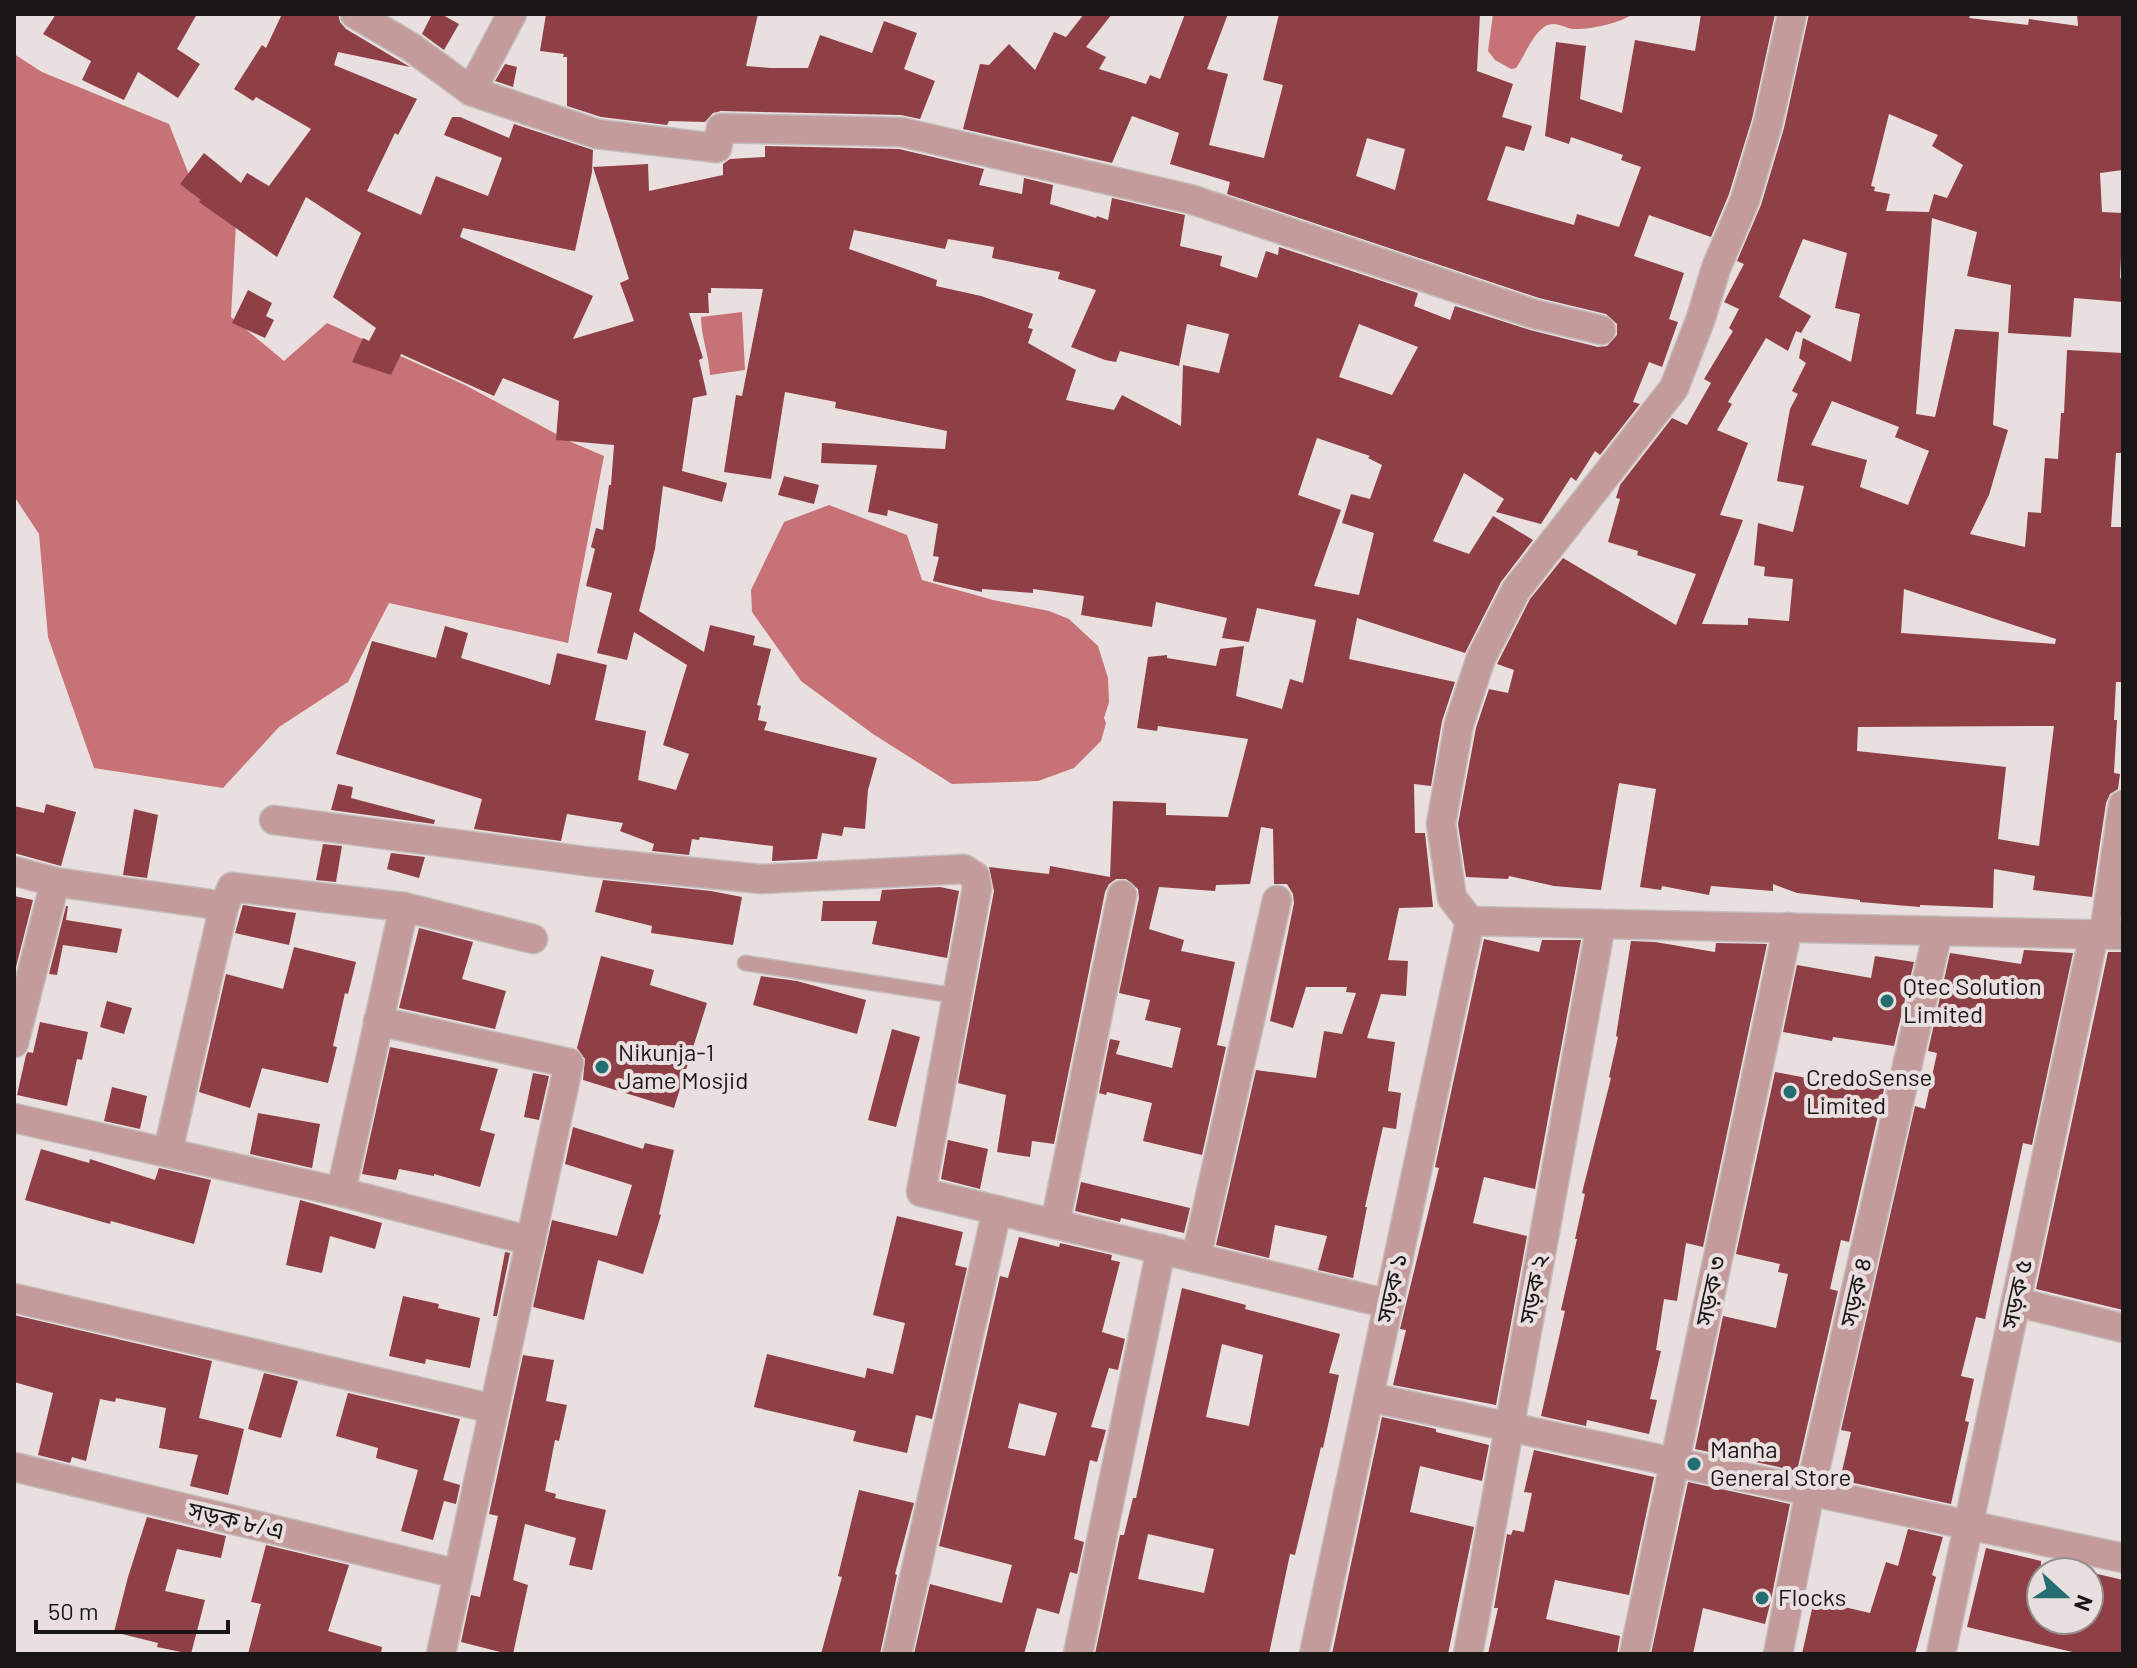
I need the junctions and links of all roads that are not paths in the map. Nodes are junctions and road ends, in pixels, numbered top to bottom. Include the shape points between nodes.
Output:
1 (355, 14) edge
2 (512, 14) edge
3 (1792, 14) edge
4 (471, 91) junction
5 (1601, 330) dead end
6 (2123, 805) edge
7 (274, 820) dead end
8 (14, 871) edge
9 (55, 882) junction
10 (1122, 895) dead end
11 (1277, 900) dead end
12 (224, 906) junction
13 (404, 907) junction
14 (1470, 921) junction
15 (1601, 924) junction
16 (1788, 927) junction
17 (1938, 931) junction
18 (2107, 934) edge
19 (533, 939) dead end
20 (745, 963) dead end
21 (957, 996) junction
22 (378, 1021) junction
23 (14, 1043) edge
24 (14, 1118) edge
25 (168, 1151) junction
26 (341, 1192) junction
27 (997, 1210) junction
28 (1055, 1224) junction
29 (531, 1241) junction
30 (1161, 1249) junction
31 (1196, 1258) junction
32 (14, 1298) edge
33 (2016, 1302) junction
34 (1389, 1304) junction
35 (2123, 1328) edge
36 (1369, 1397) junction
37 (494, 1409) junction
38 (1508, 1426) junction
39 (1674, 1462) junction
40 (14, 1467) edge
41 (1810, 1491) junction
42 (1968, 1525) junction
43 (2123, 1558) edge
44 (458, 1574) junction
45 (441, 1654) edge
46 (897, 1654) edge
47 (1078, 1654) edge
48 (1314, 1654) edge
49 (1468, 1654) edge
50 (1634, 1654) edge
51 (1778, 1654) edge
52 (1941, 1654) edge

1 - 4 street
2 - 4 street
3 - 14 street via 1745,200 1674,388 1516,590 1481,658 1459,724 1441,824 1452,898
4 - 5 street via 597,134 717,148 721,128 901,132 1190,199 1534,314
6 - 18 street, সড়ক ৫
7 - 21 street via 761,879 964,869 975,876 977,888
8 - 9 street
9 - 12 street
9 - 23 street
10 - 28 street
11 - 31 street
12 - 13 street via 232,887
12 - 25 street
13 - 19 street
13 - 22 street
14 - 15 street
14 - 34 street, সড়ক ১
15 - 16 street
15 - 38 street, সড়ক ২
16 - 17 street
16 - 39 street, সড়ক ৩
17 - 18 street
17 - 41 street, সড়ক ৪
18 - 33 street, সড়ক ৫
20 - 21 lane
21 - 27 street via 921,1192
22 - 26 street
22 - 29 street via 569,1063
24 - 25 street
25 - 26 street
26 - 29 street
27 - 28 street
27 - 46 street
28 - 30 street
29 - 37 street
30 - 31 street
30 - 47 street
31 - 34 street
32 - 37 street
33 - 35 street
33 - 42 street, সড়ক ৫
34 - 36 street, সড়ক ১
36 - 38 street
36 - 48 street, সড়ক ১
37 - 44 street
38 - 39 street
38 - 49 street, সড়ক ২
39 - 41 street
39 - 50 street, সড়ক ৩
40 - 44 street, সড়ক ৮/এ
41 - 42 street
41 - 51 street, সড়ক ৪
42 - 43 street
42 - 52 street, সড়ক ৫
44 - 45 street

